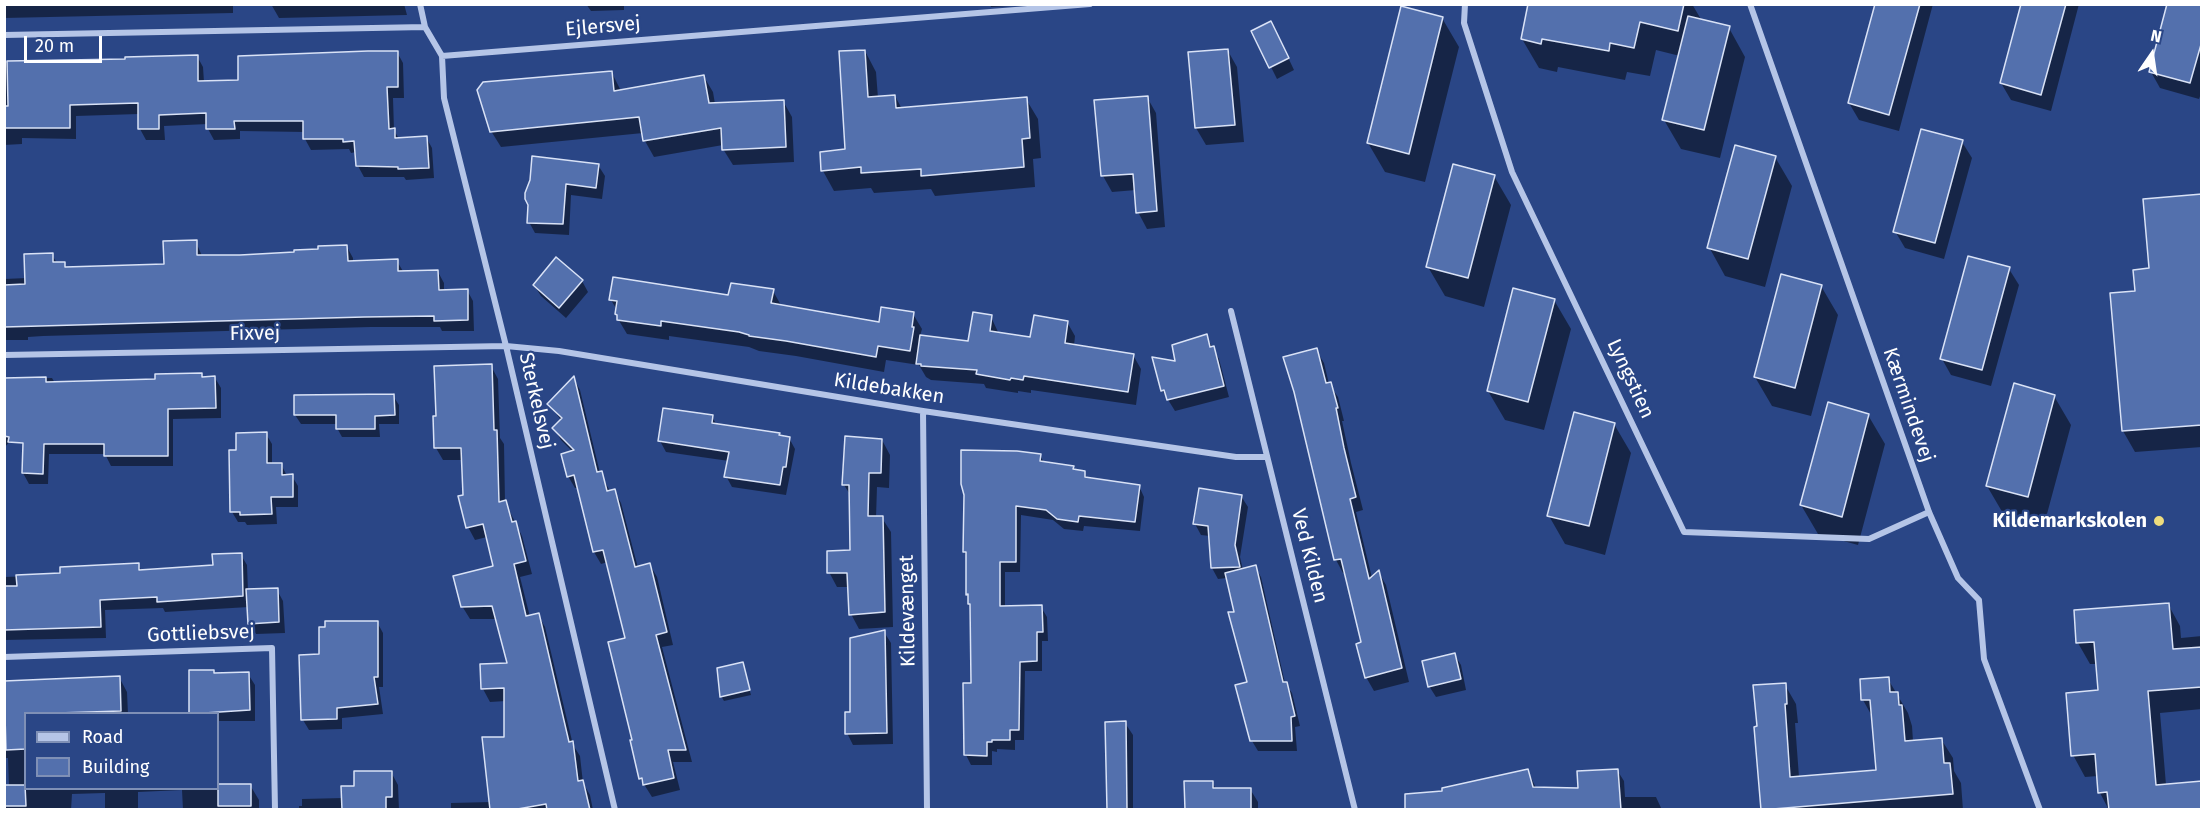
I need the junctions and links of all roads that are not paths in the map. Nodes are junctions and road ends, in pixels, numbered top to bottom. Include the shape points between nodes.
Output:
1 (420, 4) edge
2 (1090, 4) edge
3 (1465, 4) edge
4 (1750, 4) edge
5 (425, 27) junction
6 (4, 35) edge
7 (442, 56) junction
8 (1231, 311) dead end
9 (506, 346) junction
10 (4, 355) edge
11 (923, 411) junction
12 (1267, 457) junction
13 (1929, 512) junction
14 (4, 657) edge
15 (275, 810) edge
16 (615, 810) edge
17 (927, 810) edge
18 (1355, 810) edge
19 (2040, 810) edge

1 - 5 street, Sterkelsvej
2 - 7 street, Ejlersvej
3 - 13 street, Lyngstien via 1464,23 1512,172 1684,532 1869,539
4 - 13 street, Kærmindevej
5 - 6 street
5 - 7 street, Sterkelsvej
7 - 9 street, Sterkelsvej via 444,98
8 - 12 street, Ved Kilden
9 - 10 street, Fixvej
9 - 11 street, Kildebakken via 559,351
9 - 16 street, Sterkelsvej
11 - 12 street, Kildebakken via 1236,457
11 - 17 street, Kildevænget
12 - 18 street, Ved Kilden
13 - 19 street, Kærmindevej via 1958,578 1979,600 1984,659
14 - 15 street, Gottliebsvej via 272,648

